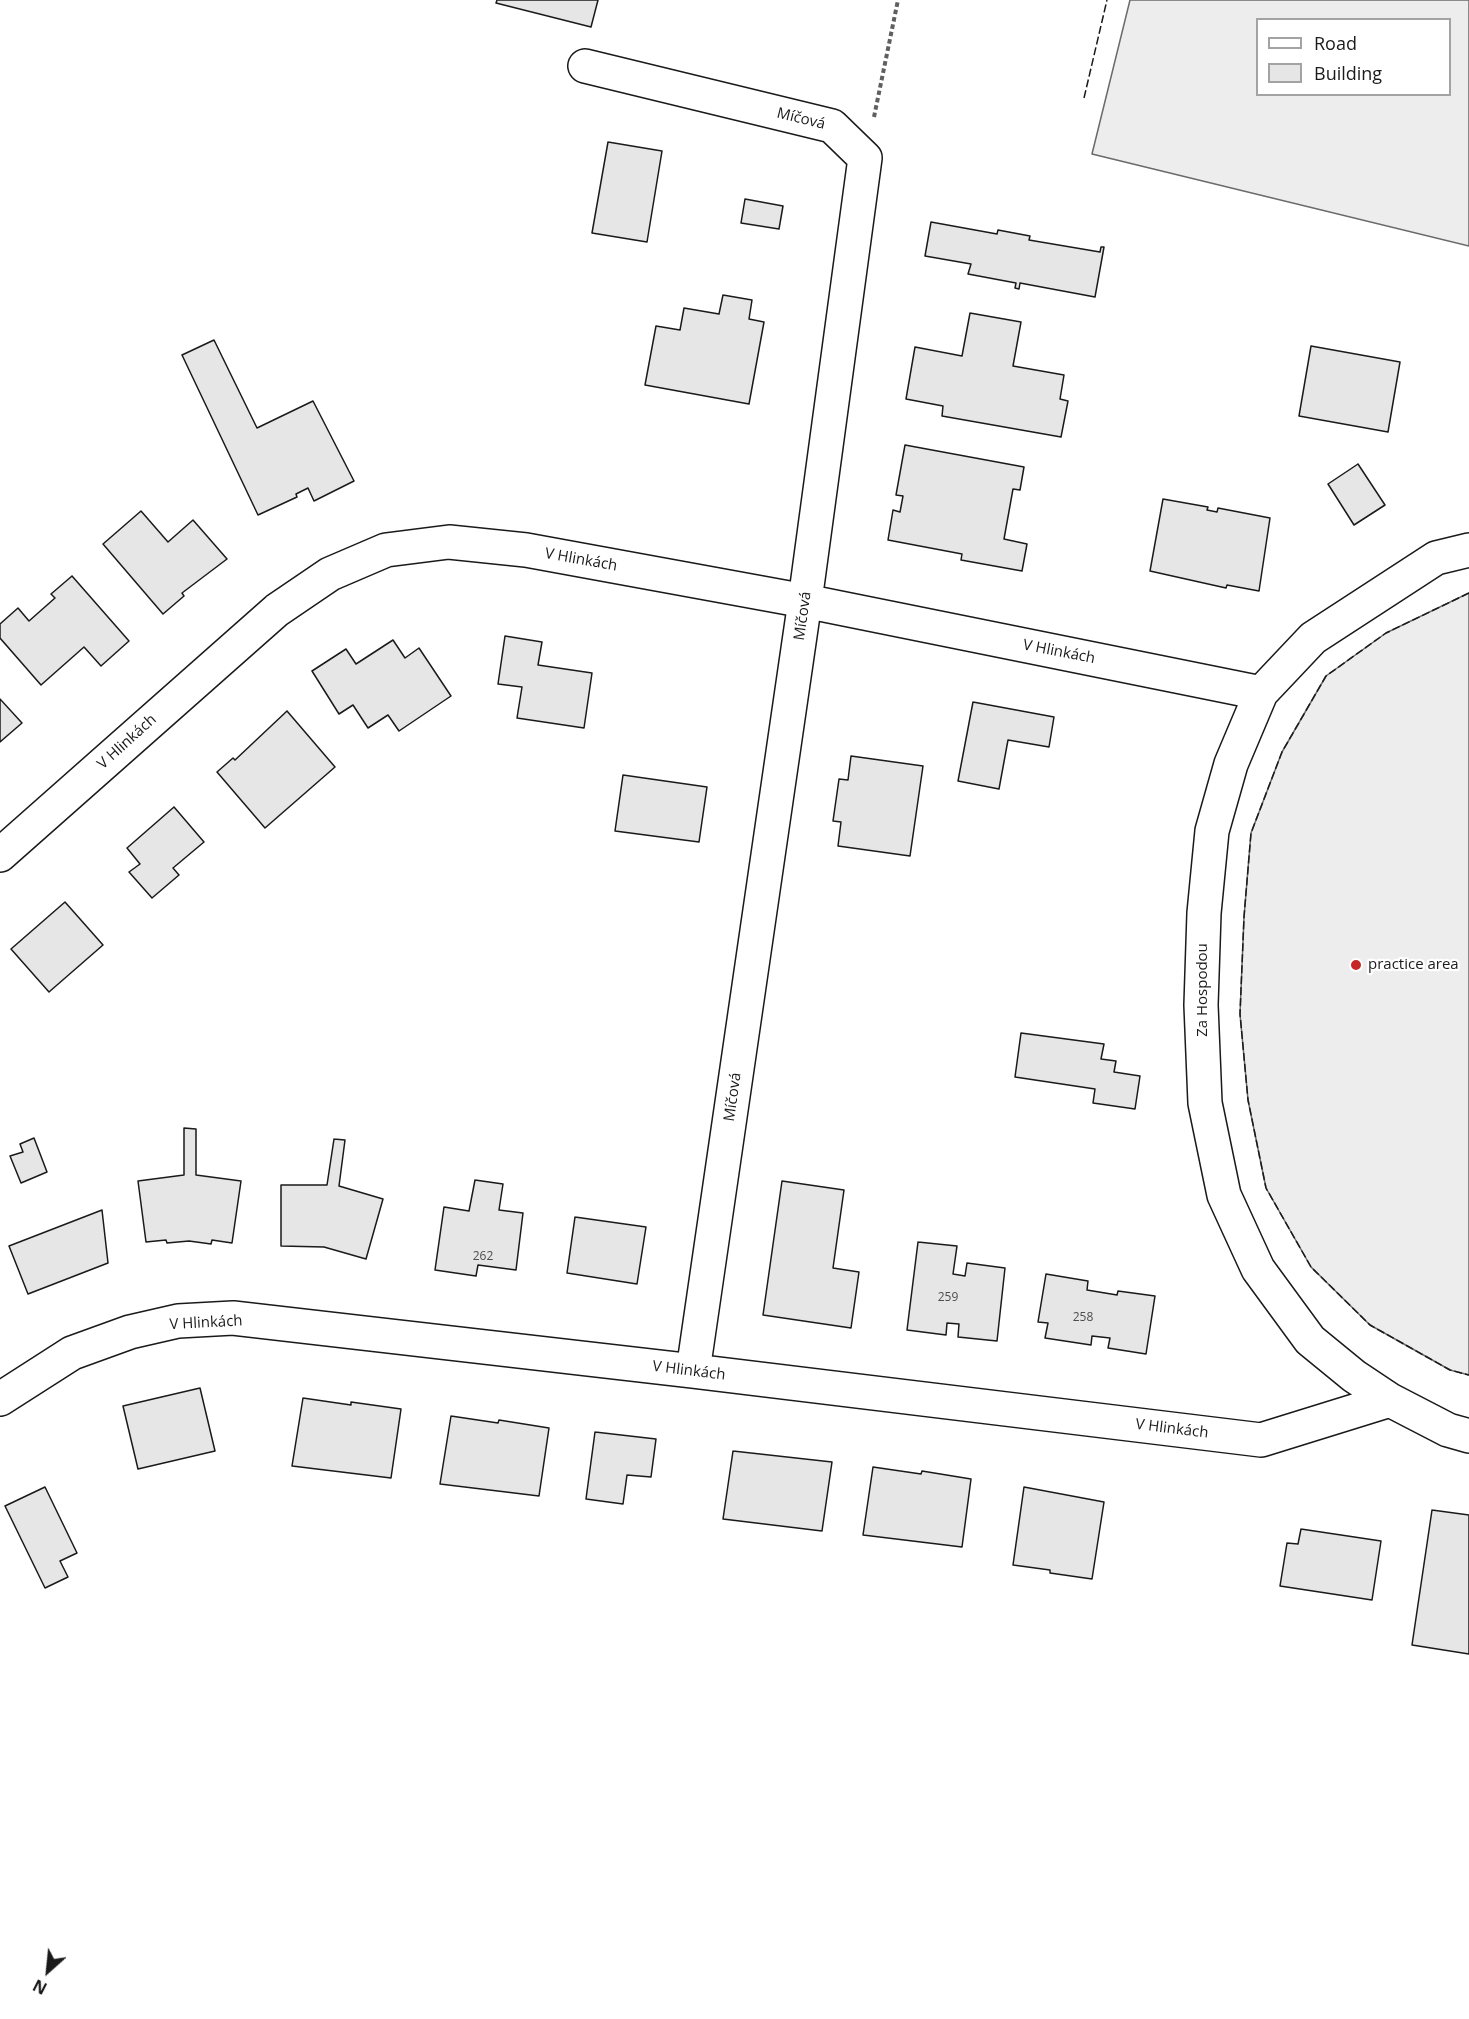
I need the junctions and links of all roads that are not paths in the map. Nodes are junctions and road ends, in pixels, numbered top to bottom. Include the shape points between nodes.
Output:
1 (585, 66) dead end
2 (1469, 550) edge
3 (805, 601) junction
4 (1261, 693) junction
5 (0, 855) edge
6 (693, 1371) junction
7 (0, 1400) edge
8 (1390, 1400) junction
9 (1469, 1436) edge

1 - 3 street, Míčová via 832,126 865,158
2 - 4 street, Za Hospodou via 1436,558 1313,638
3 - 4 street, V Hlinkách
3 - 5 street, V Hlinkách via 526,550 449,542 386,550 330,574 276,610
3 - 6 street, Míčová
4 - 8 street, Za Hospodou via 1231,765 1212,831 1201,1005 1205,1102 1224,1195 1258,1269 1310,1340
6 - 7 street, V Hlinkách via 233,1318 178,1321 130,1332 72,1353
6 - 8 street, V Hlinkách via 1261,1440
8 - 9 street, Za Hospodou via 1448,1430

